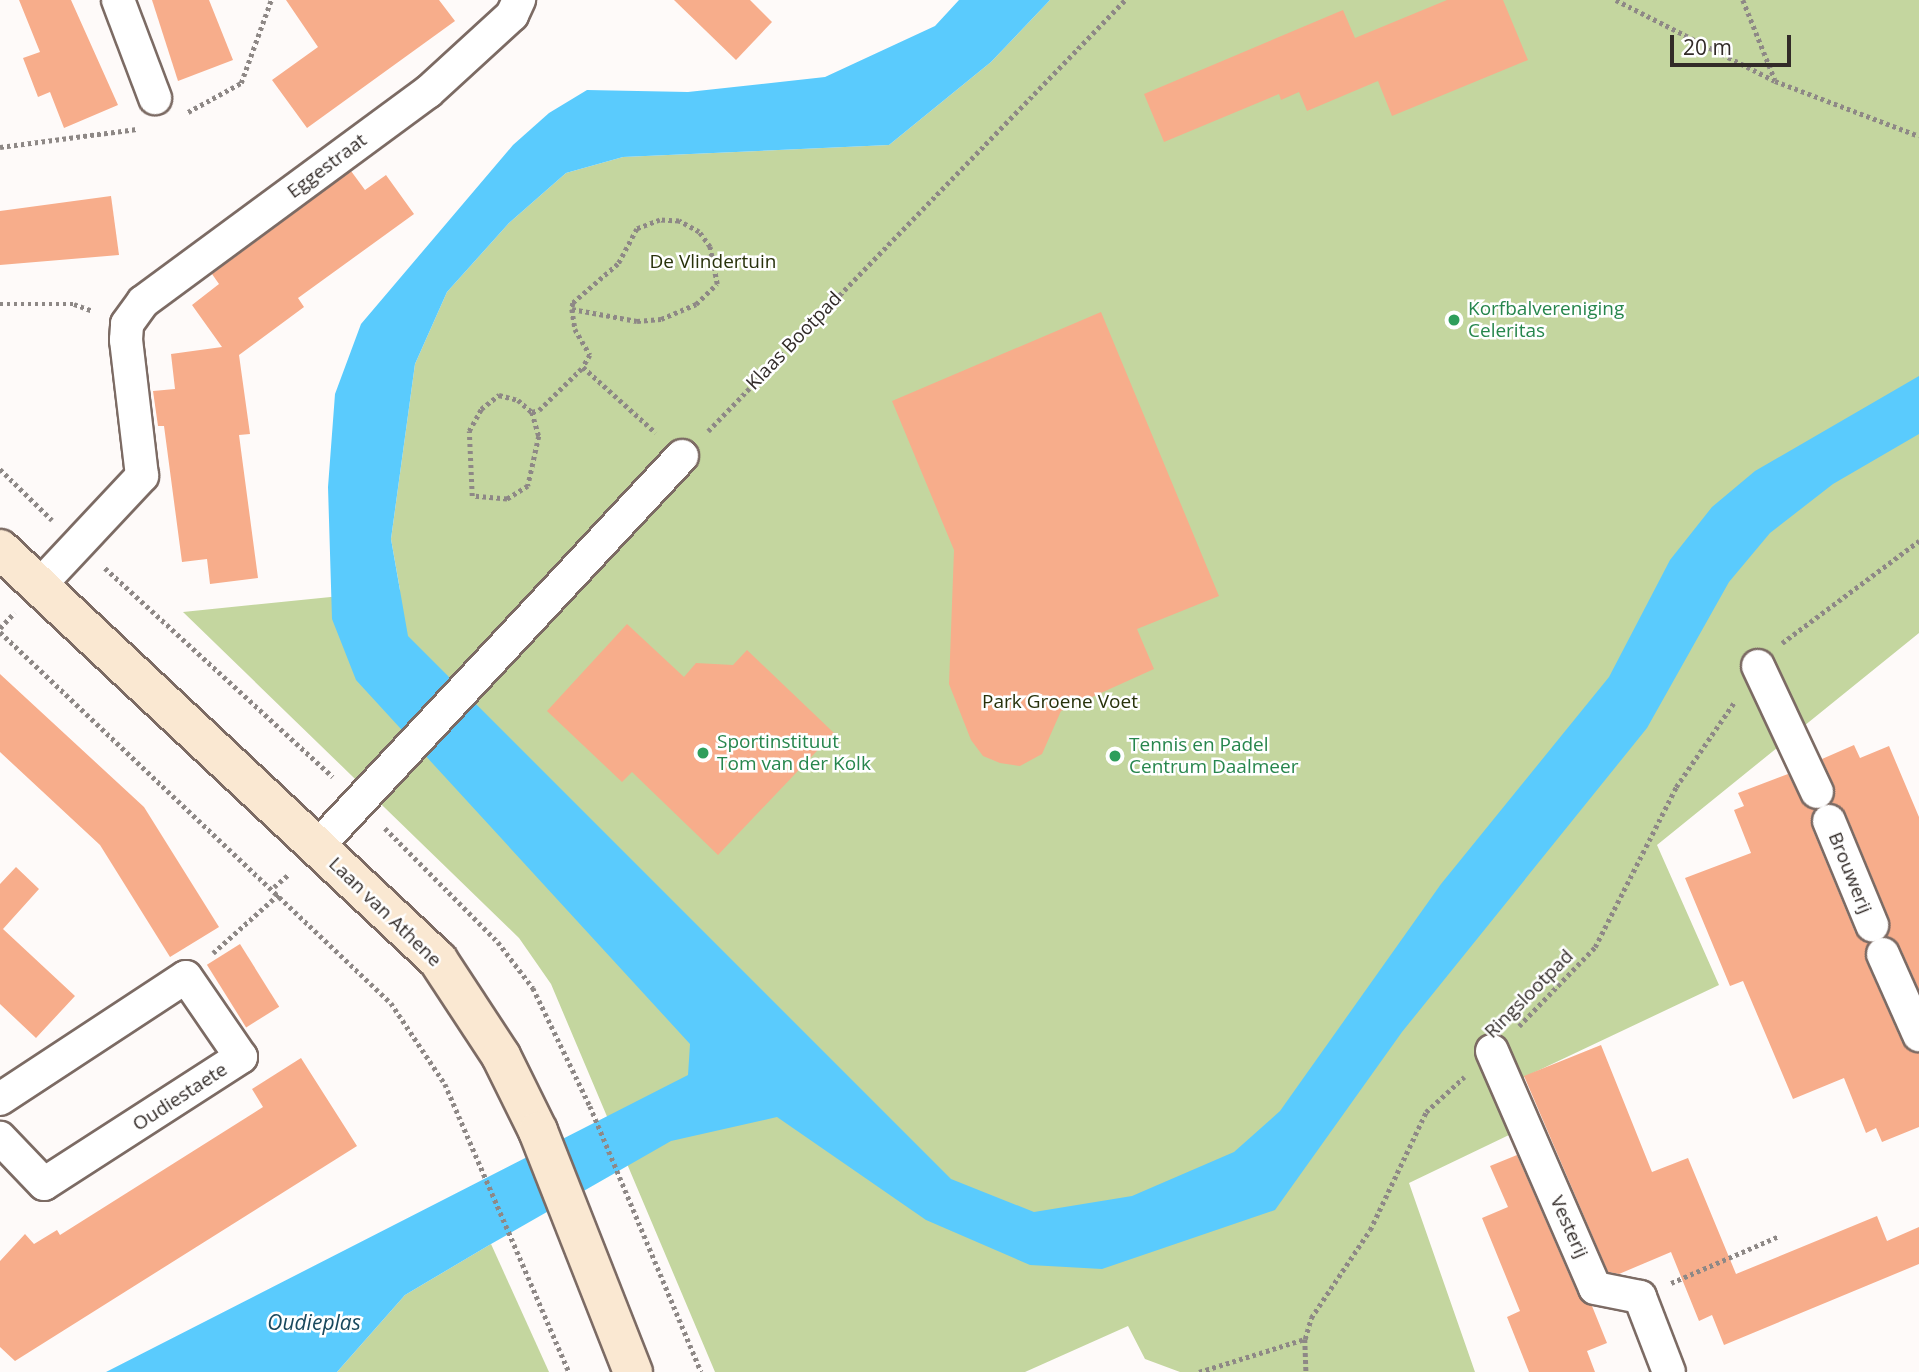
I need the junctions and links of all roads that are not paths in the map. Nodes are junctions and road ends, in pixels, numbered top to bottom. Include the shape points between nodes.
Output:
1 (118, 0) edge
2 (519, 0) edge
3 (161, 114) road end
4 (682, 456) road end
5 (0, 549) edge
6 (39, 586) junction
7 (1758, 666) road end
8 (1817, 792) dead end
9 (1829, 821) dead end
10 (317, 847) junction
11 (1919, 1035) edge
12 (1492, 1051) road end
13 (0, 1099) edge
14 (0, 1138) edge
15 (633, 1372) edge
16 (1669, 1372) edge

1 - 3 street
2 - 6 street, Eggestraat via 512,15 428,92 143,303 127,324 142,476
4 - 10 street
5 - 6 street, Laan van Athene
6 - 10 street, Laan van Athene
7 - 8 street
9 - 11 street, Brouwerij
10 - 15 street, Laan van Athene via 438,960 501,1056 538,1131
12 - 16 street, Vesterij via 1595,1289 1640,1297
13 - 14 street, Oudiestaete via 186,977 241,1057 44,1184

